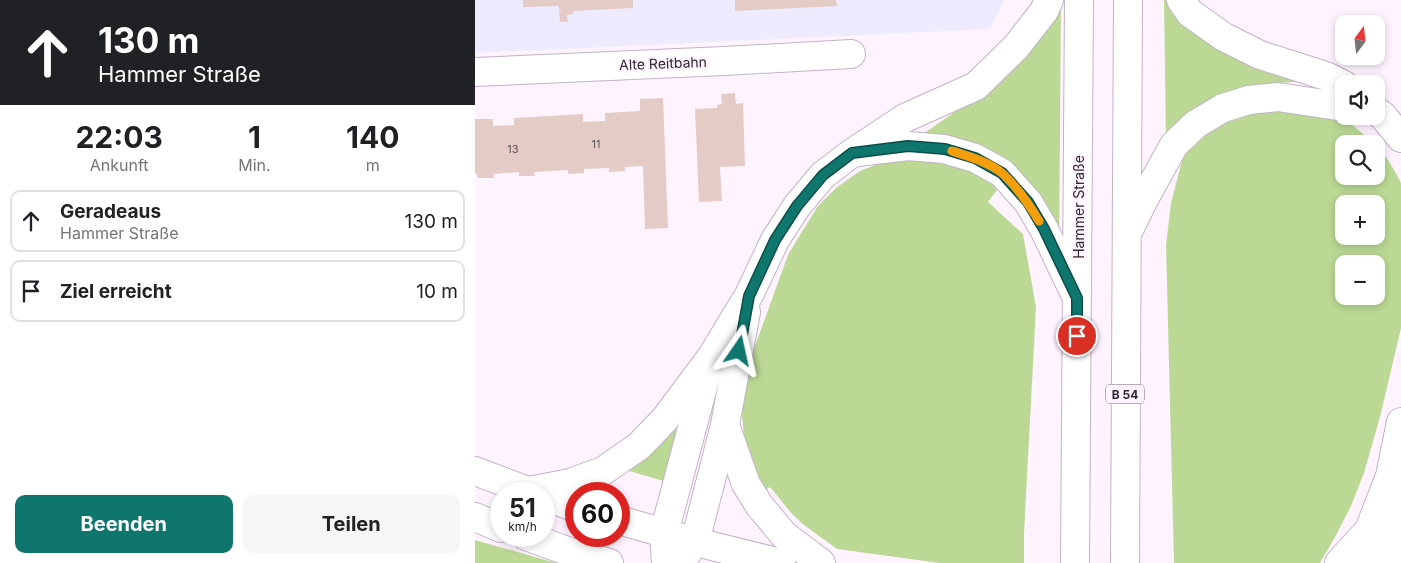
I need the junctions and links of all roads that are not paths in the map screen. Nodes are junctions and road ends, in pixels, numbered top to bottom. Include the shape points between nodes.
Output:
1 (1049, 0) edge
2 (1079, 0) edge
3 (1128, 0) edge
4 (1181, 0) edge
5 (851, 54) dead end
6 (475, 72) edge
7 (1335, 80) edge
8 (1335, 106) edge
9 (1385, 118) edge
10 (1401, 138) edge
11 (852, 153) junction
12 (1126, 236) junction
13 (749, 296) junction
14 (1077, 298) junction
15 (712, 356) junction
16 (1401, 422) edge
17 (725, 425) junction
18 (475, 471) edge
19 (504, 482) edge
20 (555, 488) edge
21 (475, 517) edge
22 (490, 523) edge
23 (630, 523) edge
24 (664, 533) junction
25 (555, 546) edge
26 (1388, 549) edge
27 (688, 552) edge
28 (1075, 553) edge
29 (1125, 557) edge
30 (609, 563) edge
31 (666, 563) edge
32 (781, 563) edge
33 (821, 563) edge
34 (1339, 563) edge
35 (1363, 563) edge

1 - 11 main road via 1045,11 1016,47 976,86 905,118
2 - 14 main road, Hammer Straße
3 - 12 main road, B 54
4 - 7 main road via 1190,13 1224,37 1260,54
5 - 6 main road, Alte Reitbahn
8 - 12 main road via 1278,97 1249,100 1223,108 1196,124 1174,145
9 - 10 main road
11 - 13 main road via 823,175 797,206 775,240
11 - 14 main road via 908,146 945,149 975,158 1002,173 1028,202
12 - 29 main road, B 54
13 - 15 main road
13 - 17 main road
14 - 28 main road, Hammer Straße
15 - 20 main road via 665,420 639,446 603,471
15 - 24 main road
16 - 26 main road via 1390,476
17 - 27 main road
17 - 33 main road via 746,484 759,505 784,535
18 - 19 main road
21 - 22 main road
23 - 24 main road
24 - 27 main road
24 - 31 main road
25 - 30 main road
26 - 34 main road
26 - 35 main road
27 - 32 main road

